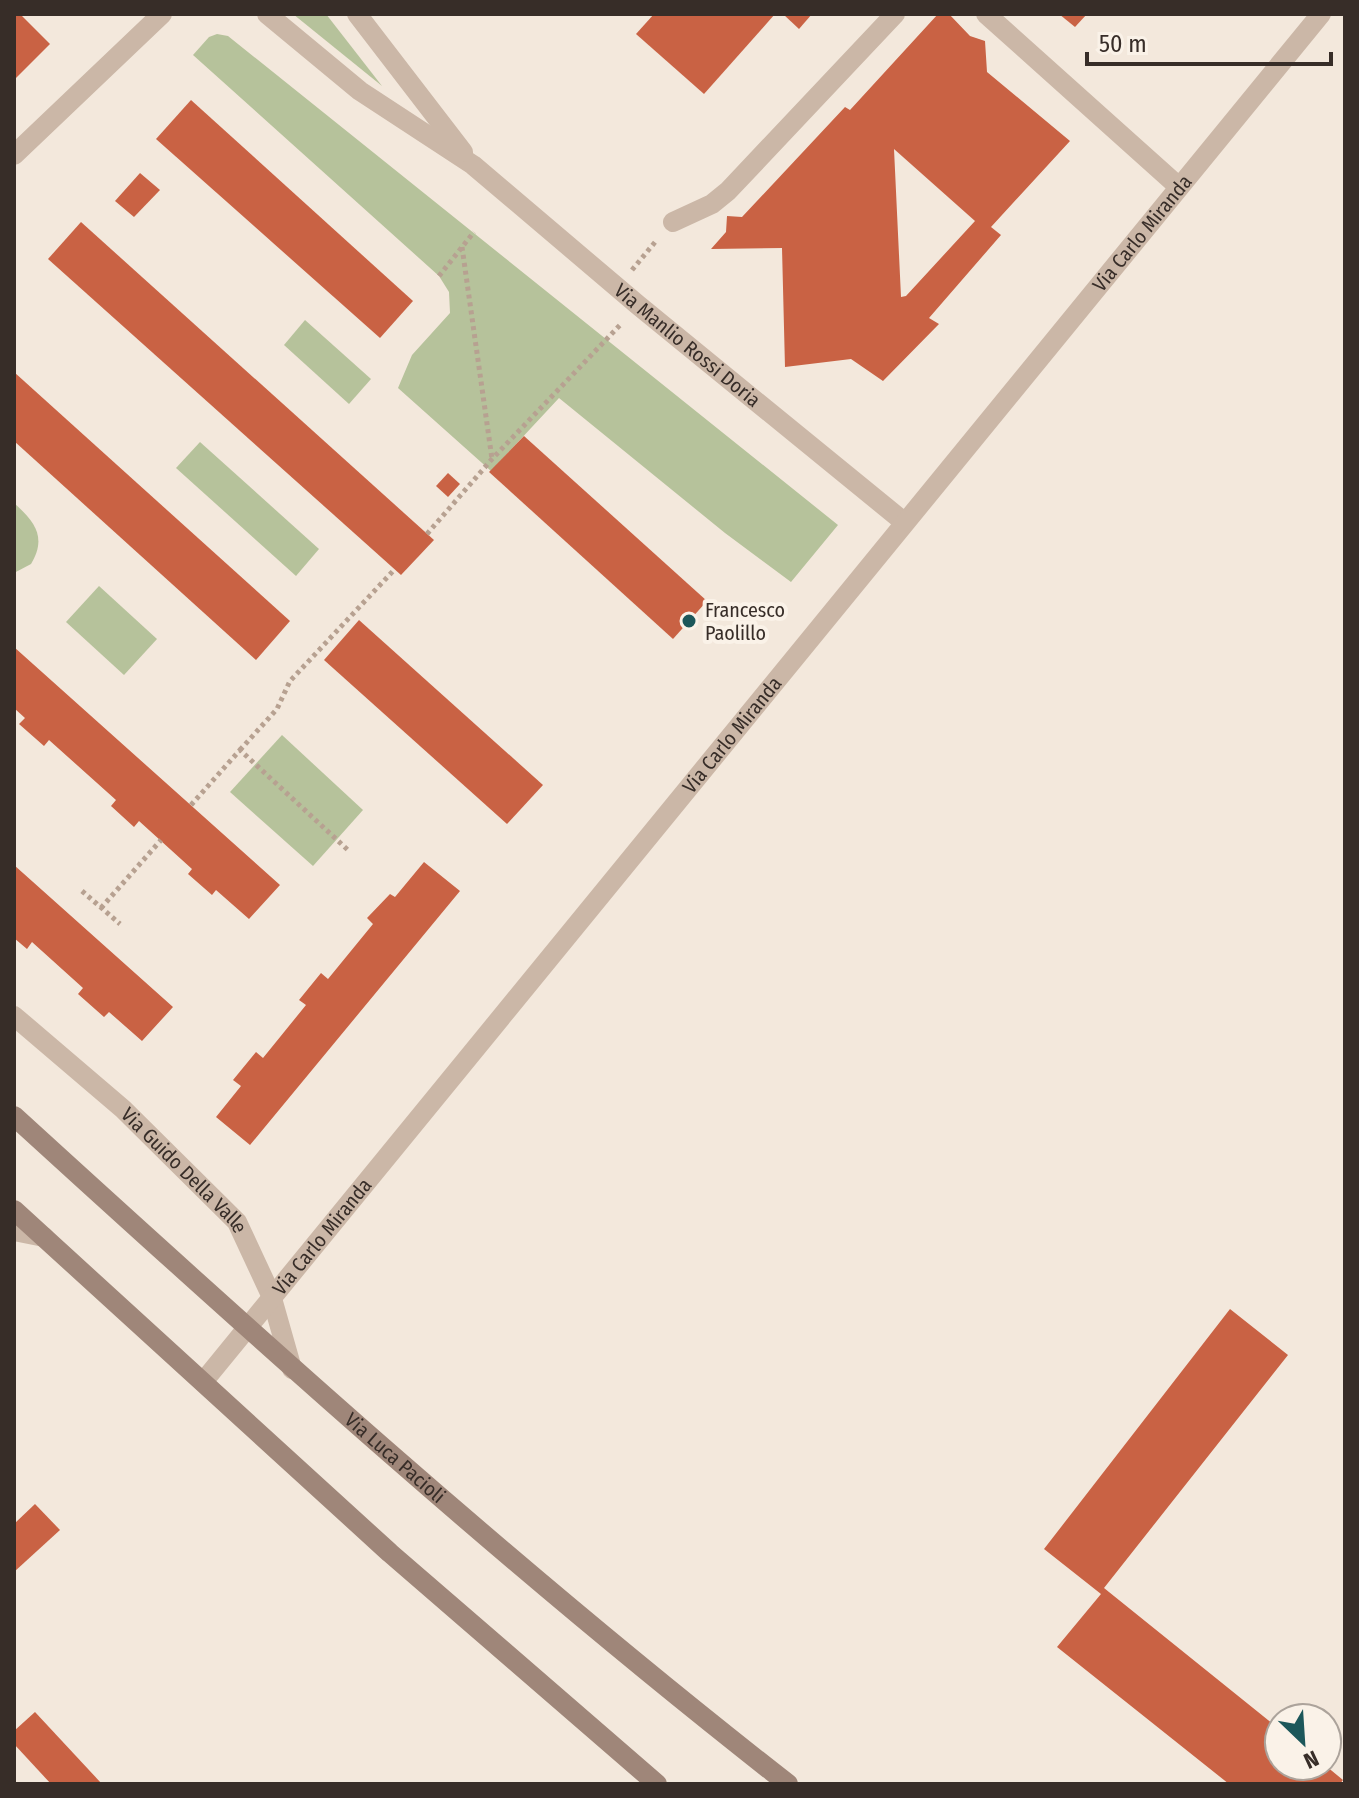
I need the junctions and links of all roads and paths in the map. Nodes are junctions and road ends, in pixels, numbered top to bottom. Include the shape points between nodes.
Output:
1 (162, 14) edge
2 (267, 14) edge
3 (357, 14) edge
4 (895, 14) edge
5 (986, 14) edge
6 (1321, 14) edge
7 (14, 155) edge
8 (473, 165) junction
9 (1179, 187) junction
10 (673, 222) joint
11 (474, 232) dead end
12 (462, 247) junction
13 (439, 276) dead end
14 (617, 287) junction
15 (638, 305) junction
16 (492, 459) junction
17 (904, 522) junction
18 (427, 534) dead end
19 (394, 570) dead end
20 (240, 750) junction
21 (191, 805) dead end
22 (161, 840) dead end
23 (349, 851) dead end
24 (82, 891) dead end
25 (101, 908) junction
26 (120, 924) dead end
27 (14, 1016) edge
28 (14, 1116) edge
29 (14, 1210) edge
30 (14, 1231) edge
31 (44, 1237) junction
32 (271, 1295) junction
33 (245, 1327) junction
34 (292, 1369) junction
35 (203, 1382) junction
36 (657, 1784) edge
37 (788, 1784) edge

1 - 7 street
2 - 8 street, Via Manlio Rossi Doria via 360,91
3 - 8 street, Via Manlio Rossi Doria
4 - 10 street via 728,191
5 - 9 street
6 - 9 street, Via Carlo Miranda
8 - 14 street, Via Manlio Rossi Doria
9 - 17 street, Via Carlo Miranda
10 - 14 path
11 - 12 path
12 - 13 path
12 - 16 path
14 - 15 street, Via Manlio Rossi Doria
15 - 16 path
15 - 17 street, Via Manlio Rossi Doria
16 - 18 path
17 - 32 street, Via Carlo Miranda
19 - 20 path via 290,681 277,709
20 - 21 path
20 - 23 path
22 - 25 path
24 - 25 path
25 - 26 path
27 - 32 street, Via Guido Della Valle via 123,1109 224,1206 237,1222
28 - 33 main road, Via Luca Pacioli
29 - 31 main road
30 - 31 street
31 - 35 main road
32 - 33 street, Via Carlo Miranda
32 - 34 street, Via Guido Della Valle
33 - 34 main road, Via Luca Pacioli
33 - 35 street, Via Carlo Miranda
34 - 37 main road, Via Luca Pacioli via 484,1537
35 - 36 main road via 390,1553

